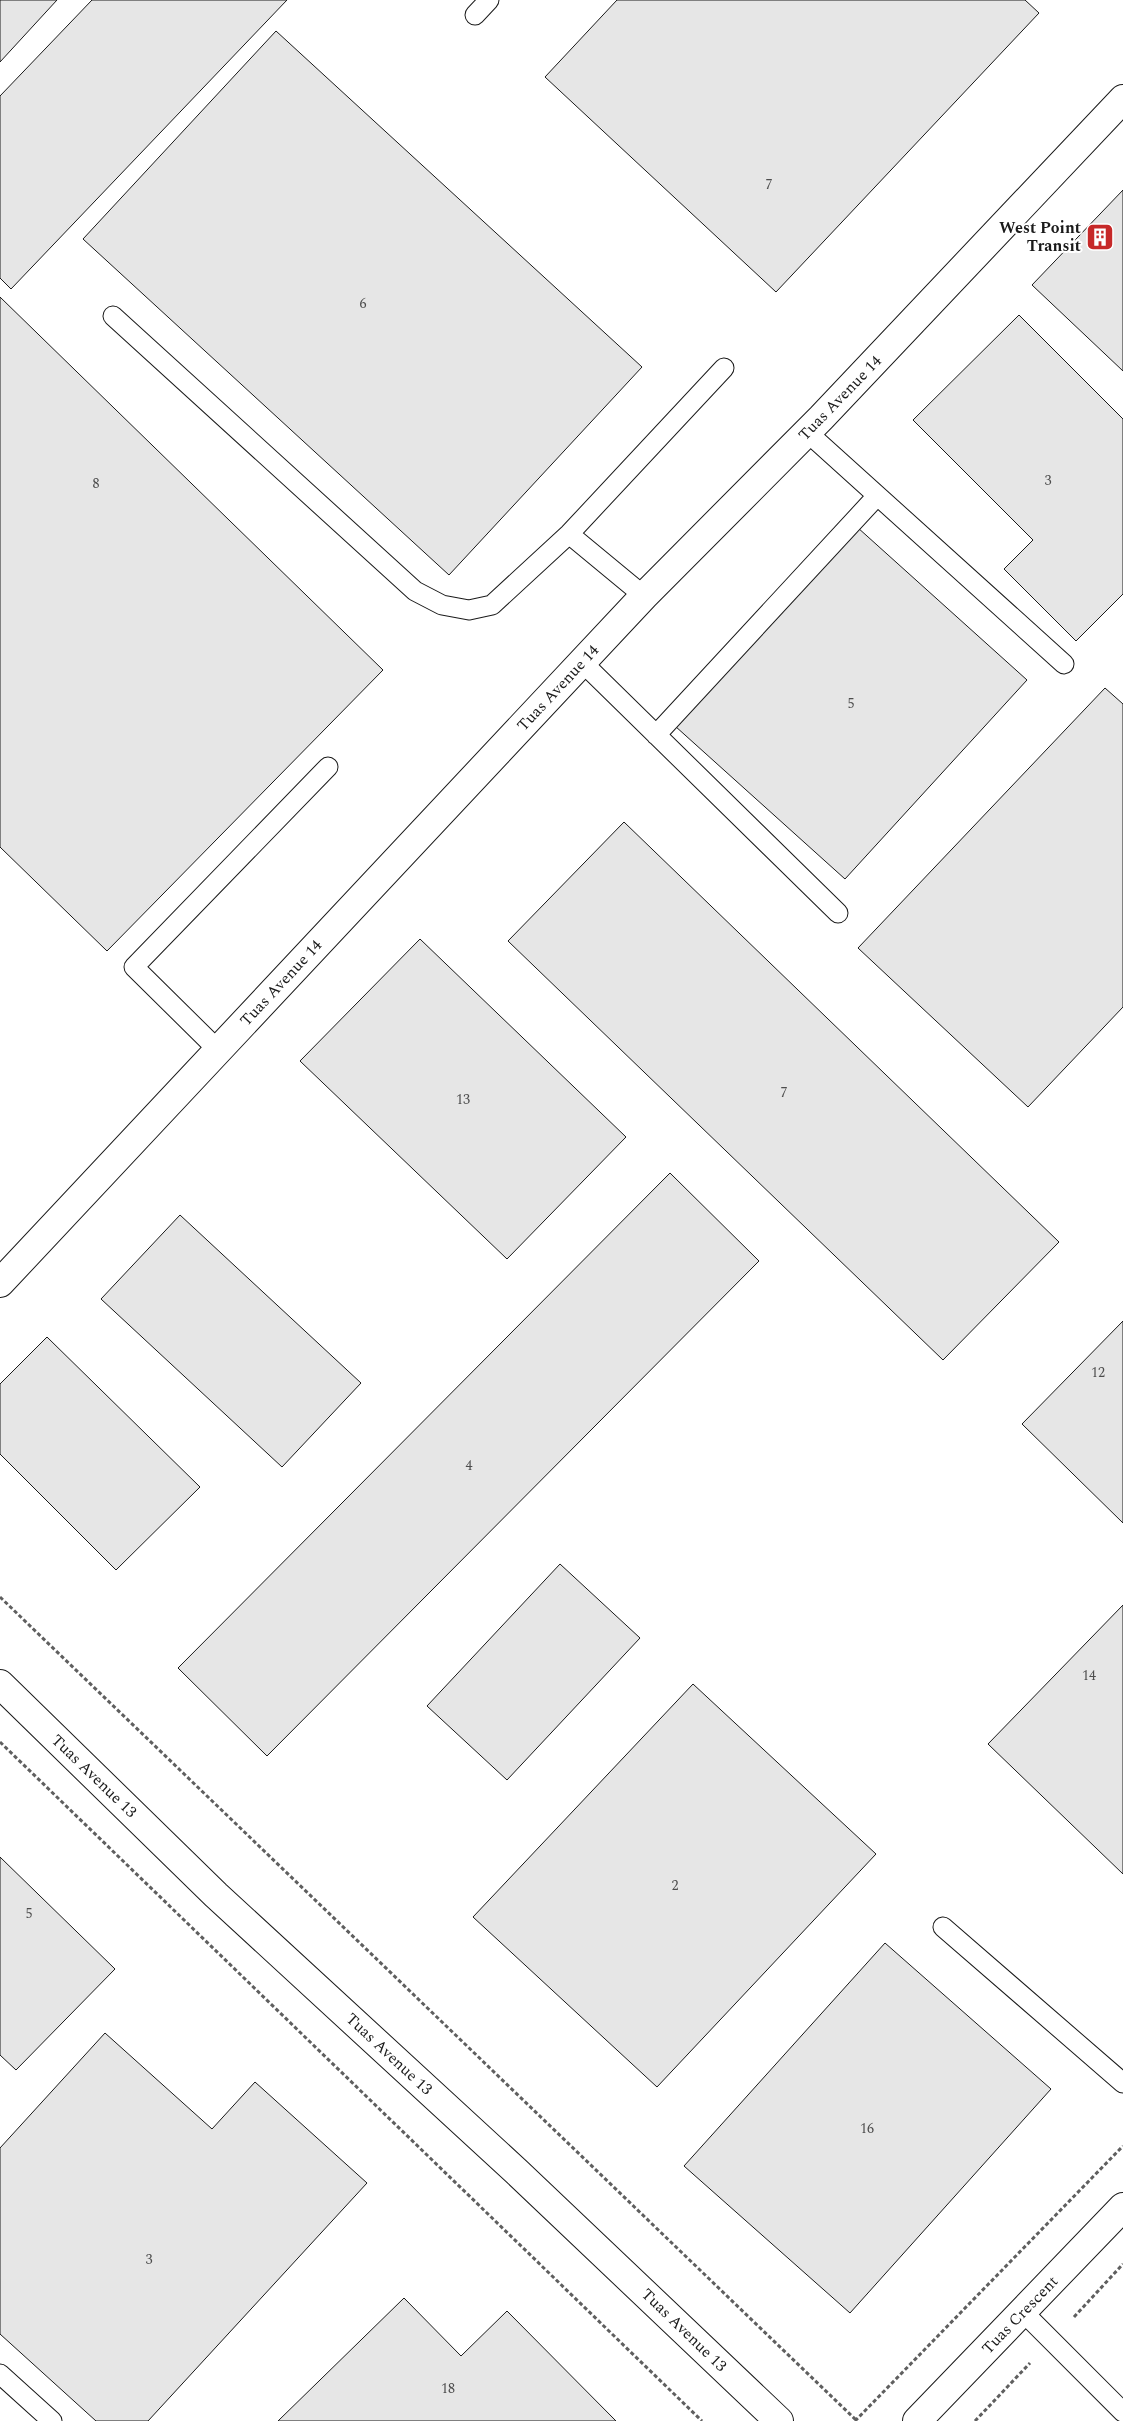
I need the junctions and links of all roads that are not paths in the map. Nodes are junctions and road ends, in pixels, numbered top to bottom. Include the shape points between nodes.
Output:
1 (489, 0) edge
2 (476, 15) dead end
3 (1123, 99) edge
4 (113, 316) dead end
5 (724, 368) dead end
6 (807, 432) junction
7 (877, 496) junction
8 (569, 534) junction
9 (644, 596) junction
10 (582, 662) junction
11 (1064, 664) dead end
12 (656, 735) junction
13 (328, 767) dead end
14 (838, 913) dead end
15 (218, 1050) junction
16 (0, 1283) edge
17 (0, 1684) edge
18 (943, 1927) dead end
19 (1123, 2083) edge
20 (1123, 2207) edge
21 (1023, 2312) junction
22 (0, 2374) edge
23 (1123, 2412) edge
24 (52, 2421) edge
25 (779, 2421) edge
26 (917, 2421) edge

1 - 2 lane
3 - 6 street, Tuas Avenue 14
4 - 8 lane via 415,591 442,605 469,610 492,605
5 - 8 lane
6 - 7 lane
6 - 9 street, Tuas Avenue 14
7 - 11 lane
7 - 12 lane
8 - 9 lane
9 - 10 street, Tuas Avenue 14
10 - 12 lane
10 - 15 street, Tuas Avenue 14
12 - 14 lane
13 - 15 lane via 134,967
15 - 16 street, Tuas Avenue 14
17 - 25 street, Tuas Avenue 13 via 216,1896 517,2172
18 - 19 lane
20 - 21 street, Tuas Crescent
21 - 23 lane
21 - 26 street, Tuas Crescent
22 - 24 lane

